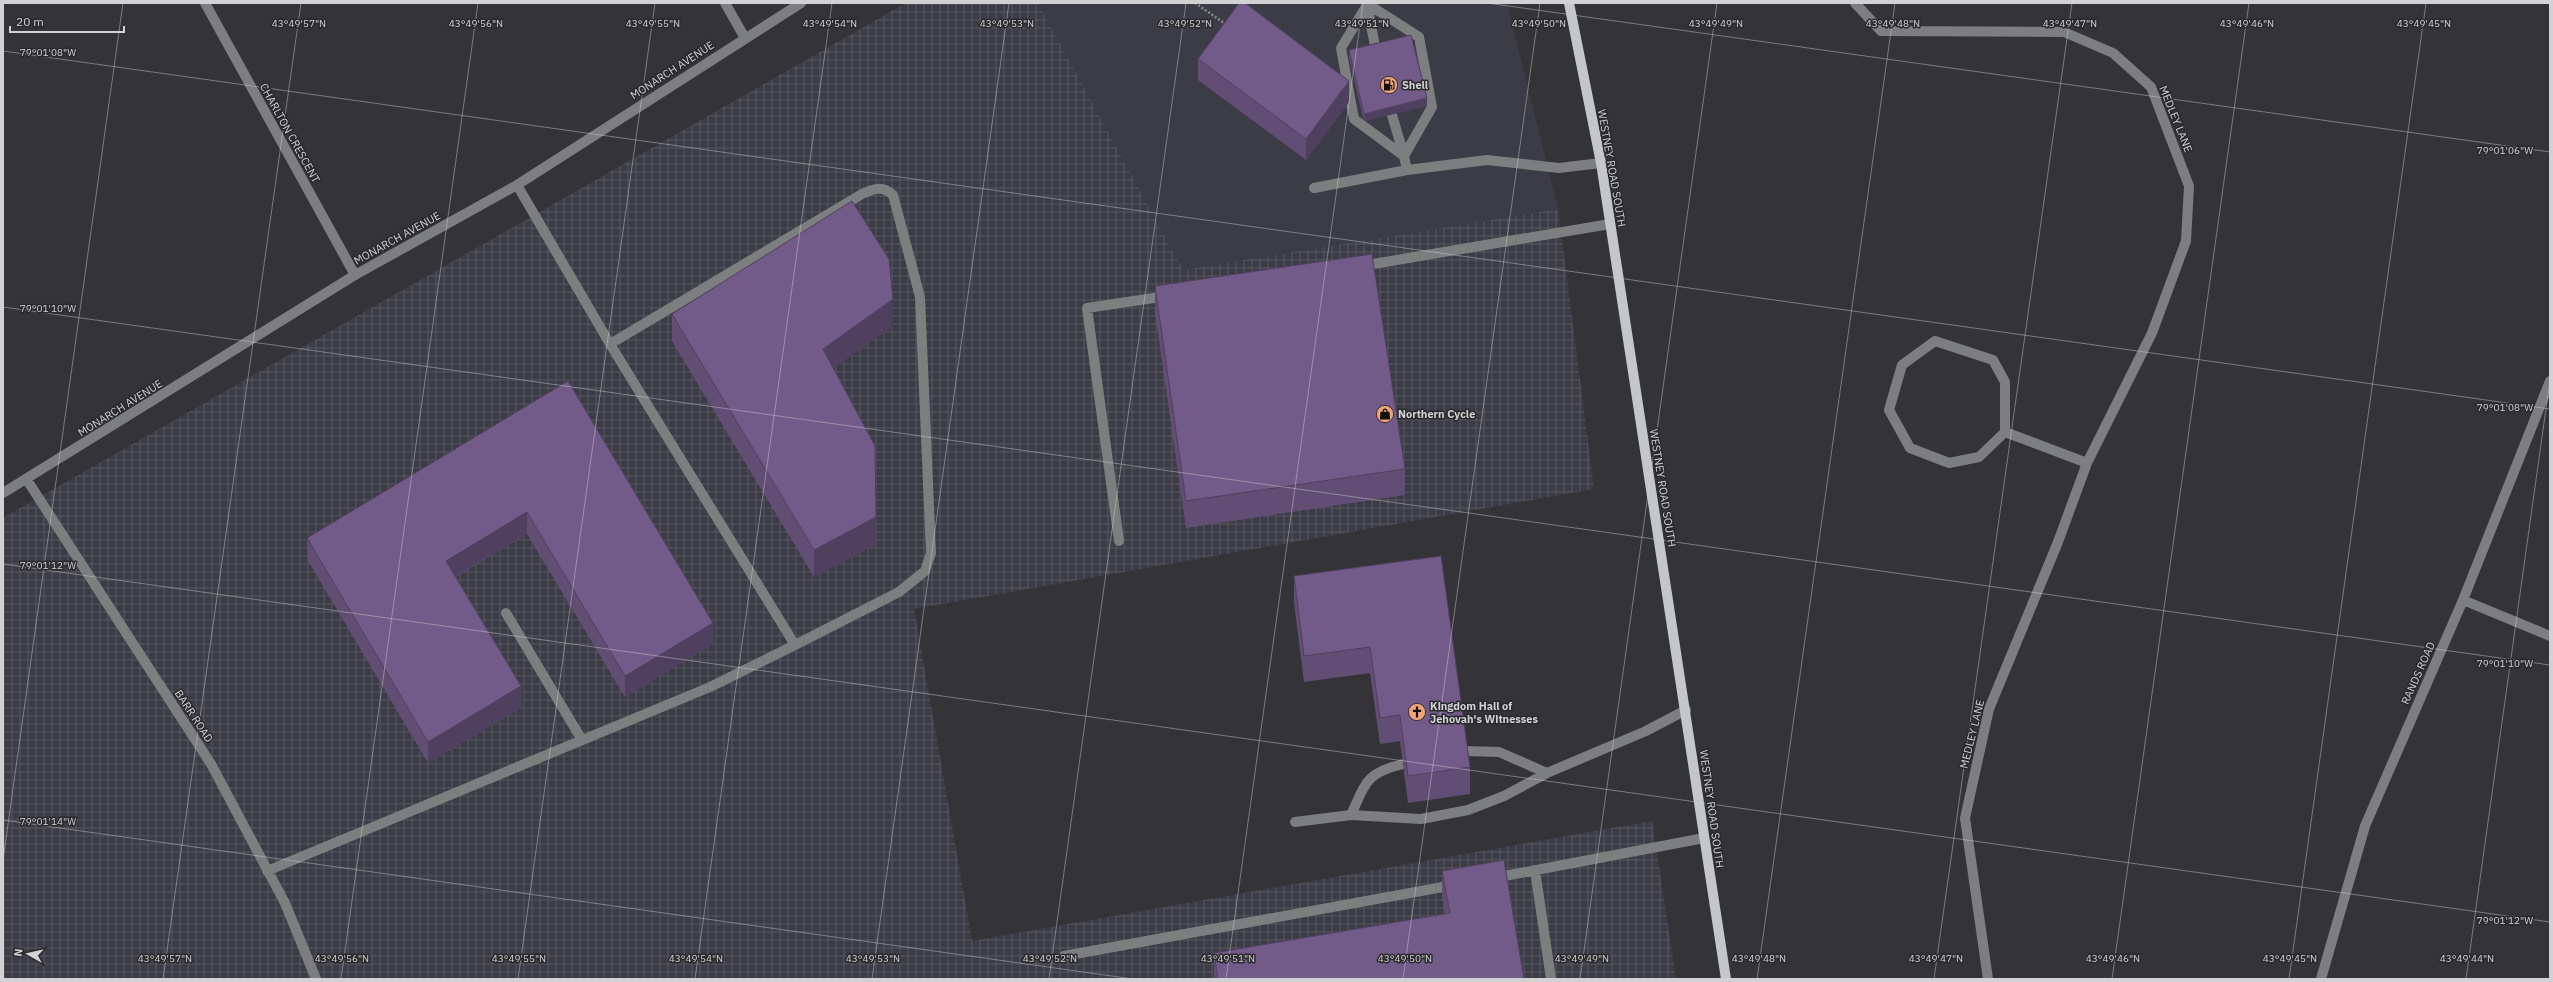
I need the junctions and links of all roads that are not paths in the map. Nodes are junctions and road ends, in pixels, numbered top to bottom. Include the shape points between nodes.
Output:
1 (205, 3) edge
2 (725, 3) edge
3 (801, 3) edge
4 (1569, 3) edge
5 (1855, 3) edge
6 (1367, 4) edge
7 (745, 38) junction
8 (1376, 51) edge
9 (1392, 115) edge
10 (1404, 156) junction
11 (1601, 163) junction
12 (1408, 170) junction
13 (517, 185) junction
14 (1314, 188) dead end
15 (1610, 224) junction
16 (1351, 267) edge
17 (355, 275) junction
18 (1180, 294) edge
19 (610, 344) junction
20 (2550, 381) edge
21 (2005, 432) junction
22 (2088, 463) junction
23 (27, 480) junction
24 (3, 493) edge
25 (1119, 541) dead end
26 (2463, 600) junction
27 (506, 613) dead end
28 (2550, 636) edge
29 (795, 645) junction
30 (1686, 710) junction
31 (582, 740) junction
32 (1464, 751) edge
33 (1403, 764) edge
34 (1547, 773) junction
35 (1351, 815) junction
36 (1295, 822) dead end
37 (1704, 838) junction
38 (1536, 870) junction
39 (267, 871) junction
40 (1480, 880) edge
41 (1465, 883) edge
42 (1064, 956) dead end
43 (316, 979) edge
44 (1551, 979) edge
45 (1726, 979) edge
46 (1988, 979) edge
47 (2321, 979) edge

1 - 17 street, CHARLTON CRESCENT
2 - 7 street
3 - 7 street, MONARCH AVENUE
4 - 11 main road, WESTNEY ROAD SOUTH
5 - 22 street, MEDLEY LANE via 1881,31 2064,32 2113,53 2151,87 2189,186 2186,241 2152,333
6 - 8 street
6 - 10 street via 1340,48 1354,119
6 - 10 street via 1419,37 1432,107
7 - 13 street, MONARCH AVENUE
9 - 10 street
10 - 12 street
11 - 12 street via 1559,168 1487,160
11 - 15 main road, WESTNEY ROAD SOUTH
12 - 14 street
13 - 17 street, MONARCH AVENUE
13 - 19 street
15 - 16 street
15 - 30 main road, WESTNEY ROAD SOUTH
17 - 23 street, MONARCH AVENUE
18 - 25 street via 1087,308
19 - 29 street
19 - 29 street via 862,194 875,188 886,189 893,195 920,297 931,553 925,570 899,592
20 - 26 street, RANDS ROAD
21 - 21 street via 2005,382 1993,360 1935,341 1902,365 1889,410 1910,448 1949,463 1979,458
21 - 22 street
22 - 46 street, MEDLEY LANE via 1989,710 1965,818
23 - 24 street, MONARCH AVENUE
23 - 39 street, BARR ROAD via 211,764
26 - 28 street
26 - 47 street, RANDS ROAD via 2365,826
27 - 31 street
29 - 31 street via 710,687
30 - 34 street via 1646,731
30 - 37 main road, WESTNEY ROAD SOUTH
31 - 39 street
32 - 34 street via 1499,752
33 - 35 street via 1385,769 1367,780
34 - 35 street via 1504,796 1468,810 1421,819
35 - 36 street
37 - 38 street
37 - 45 main road, WESTNEY ROAD SOUTH
38 - 40 street
38 - 44 street
39 - 43 street, BARR ROAD via 285,903
41 - 42 street

